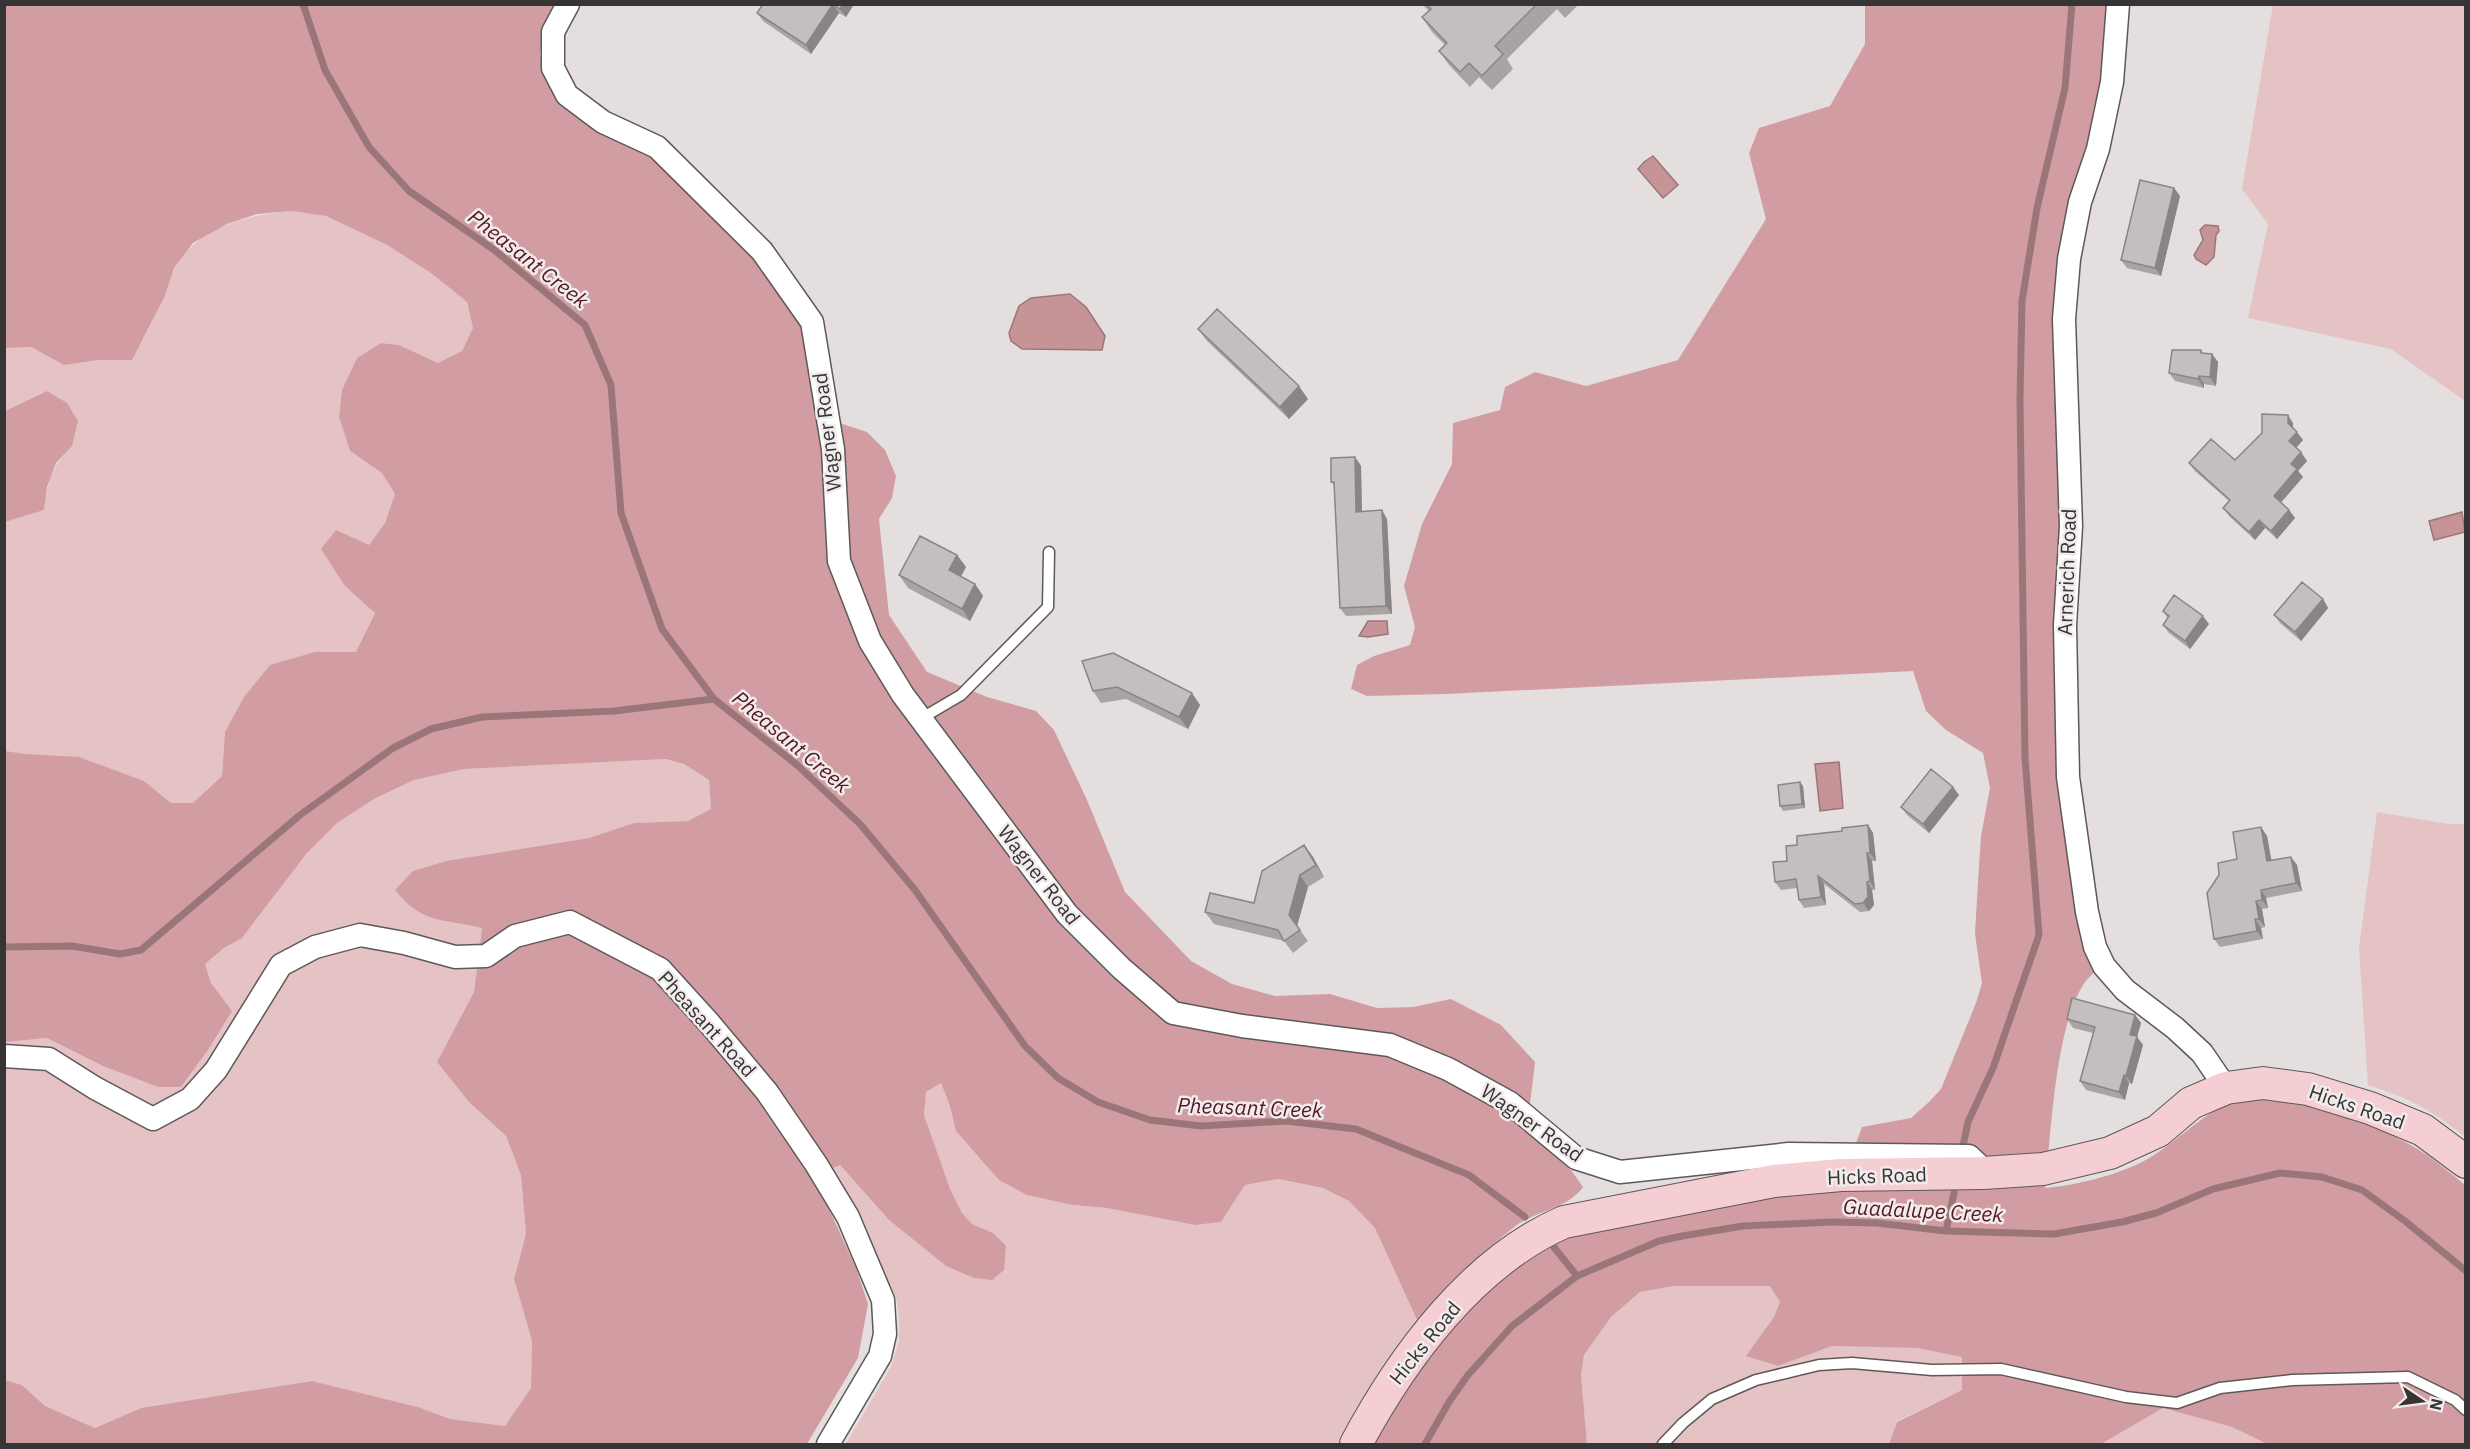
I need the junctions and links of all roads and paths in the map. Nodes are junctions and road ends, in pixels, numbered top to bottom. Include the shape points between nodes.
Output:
1 (568, 4) edge
2 (2118, 4) edge
3 (1049, 552) dead end
4 (922, 718) junction
5 (4, 1056) edge
6 (2226, 1088) junction
7 (2466, 1162) edge
8 (1987, 1173) junction
9 (2466, 1410) edge
10 (828, 1444) edge
11 (1356, 1444) edge
12 (1664, 1444) edge

1 - 4 street, Wagner Road via 553,32 553,68 567,95 603,122 657,147 762,251 812,322 833,449 839,561 870,640 903,695
2 - 6 street, Arnerich Road via 2112,82 2098,149 2078,213 2064,319 2071,526 2065,625 2068,777 2087,912 2104,966 2125,990 2202,1053
3 - 4 lane via 1048,607 961,695
4 - 8 street, Wagner Road via 1067,914 1173,1013 1390,1045 1448,1068 1510,1103 1576,1158 1620,1172 1790,1154 1969,1156
5 - 10 street, Pheasant Road via 49,1059 153,1119 190,1100 216,1070 281,965 315,947 360,935 455,957 486,956 515,936 570,922 660,969 767,1092 848,1216 883,1300 885,1334 880,1356
6 - 7 street, Hicks Road via 2263,1083 2318,1092 2370,1108 2423,1130
6 - 8 street, Hicks Road via 2191,1103 2158,1131 2110,1153 2043,1169
8 - 11 street, Hicks Road via 1840,1175 1774,1181 1564,1222 1528,1240 1450,1308 1394,1380
9 - 12 lane via 2455,1400 2408,1377 2292,1380 2220,1388 2177,1403 2126,1397 2001,1369 1932,1370 1852,1363 1819,1365 1756,1380 1712,1399

